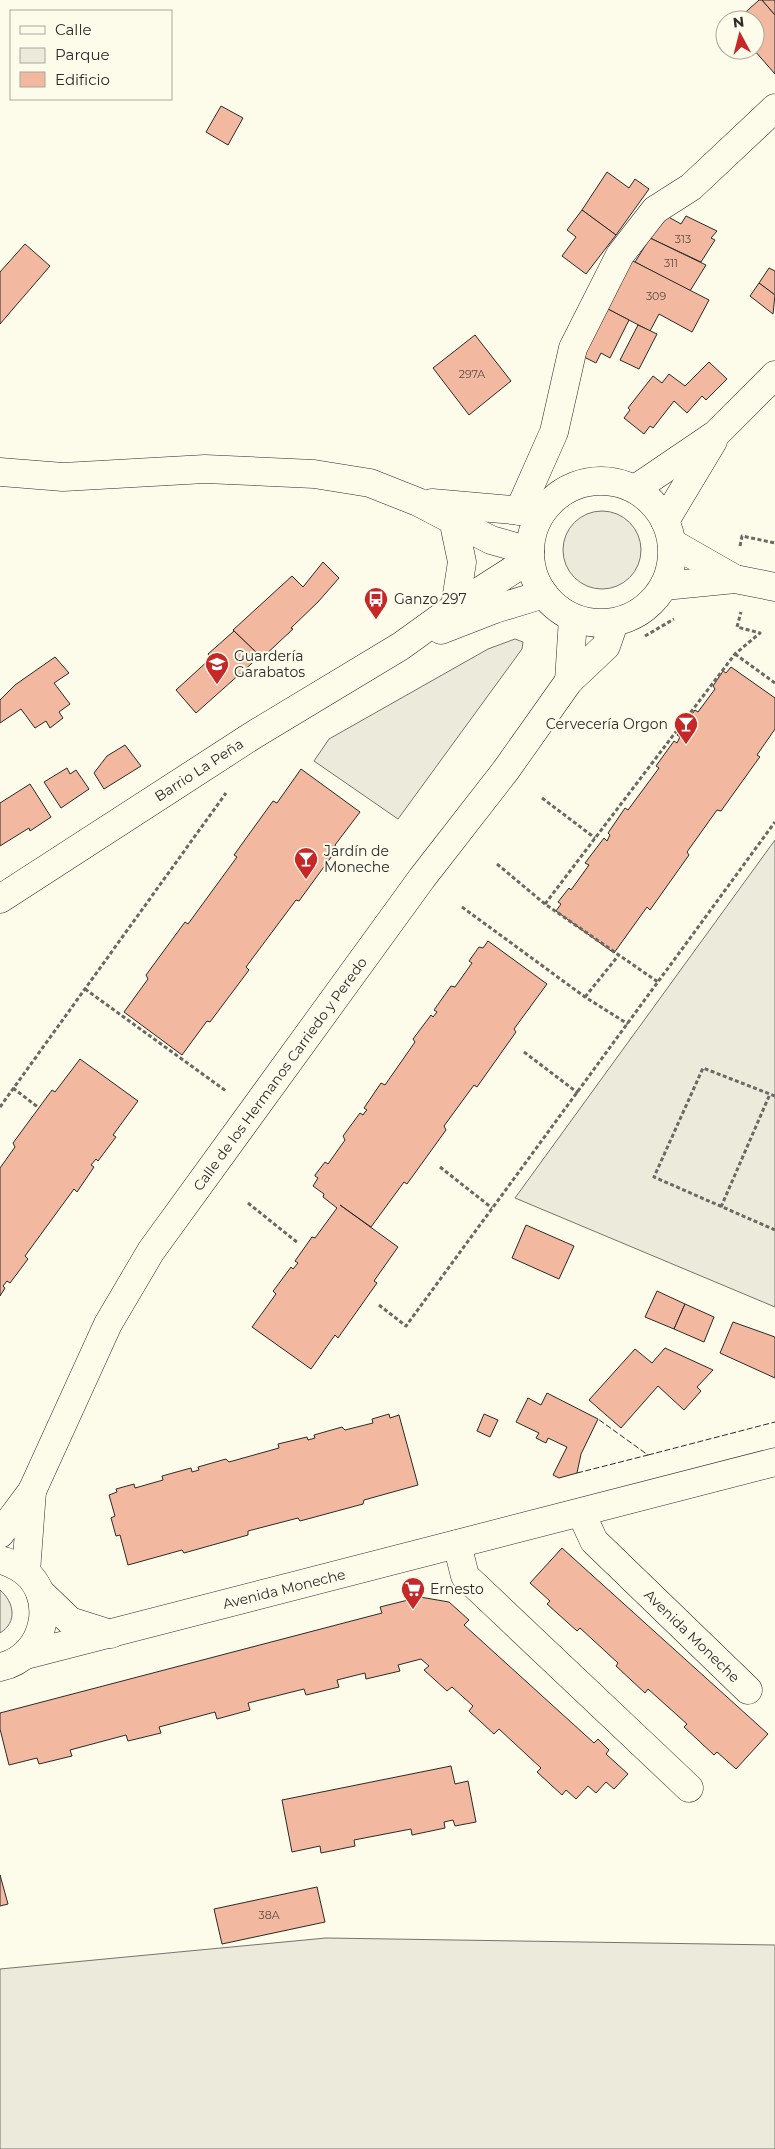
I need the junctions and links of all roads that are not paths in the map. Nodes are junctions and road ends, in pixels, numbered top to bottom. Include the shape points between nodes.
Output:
1 (775, 108) edge
2 (775, 375) edge
3 (716, 434) junction
4 (0, 472) edge
5 (635, 489) junction
6 (418, 502) junction
7 (531, 512) junction
8 (453, 519) junction
9 (668, 532) junction
10 (530, 555) junction
11 (742, 580) junction
12 (664, 586) junction
13 (775, 587) edge
14 (544, 594) junction
15 (456, 607) junction
16 (573, 618) junction
17 (614, 623) junction
18 (401, 646) junction
19 (569, 681) junction
20 (0, 899) edge
21 (775, 1462) edge
22 (32, 1491) junction
23 (581, 1513) junction
24 (0, 1534) edge
25 (457, 1544) junction
26 (0, 1560) edge
27 (33, 1582) junction
28 (112, 1634) junction
29 (26, 1655) junction
30 (0, 1667) edge
31 (748, 1690) dead end
32 (690, 1788) dead end

1 - 7 street via 691,187 655,210 620,255 573,348
2 - 3 street
3 - 5 street
3 - 9 street
4 - 6 street via 63,477 205,469 314,474 370,483
5 - 7 street via 598,482 576,486
5 - 9 street via 652,500
6 - 7 street
6 - 8 street
7 - 10 street
8 - 10 street via 491,540
8 - 15 street via 462,562
9 - 11 street
9 - 12 street via 671,566
10 - 14 street via 535,578
10 - 15 street, Barrio La Peña
11 - 12 street
11 - 13 street
12 - 17 street via 651,603 634,616
14 - 16 street
14 - 18 street, Barrio La Peña via 494,609
15 - 18 street, Barrio La Peña
16 - 17 street via 592,623
16 - 19 street
17 - 19 street, Calle de los Hermanos Carriedo y Peredo via 606,646
18 - 20 street, Barrio La Peña via 220,756
19 - 22 street, Calle de los Hermanos Carriedo y Peredo via 506,770 422,878 130,1283
21 - 23 street, Avenida Moneche
22 - 24 street, Calle de los Hermanos Carriedo y Peredo
22 - 27 street, Calle de los Hermanos Carriedo y Peredo
23 - 25 street, Avenida Moneche
23 - 31 street, Avenida Moneche via 594,1541
25 - 28 street, Avenida Moneche
25 - 32 street via 464,1576
26 - 27 street via 5,1560
27 - 28 street via 70,1621
27 - 29 street, Calle de los Hermanos Carriedo y Peredo via 45,1615 38,1639
28 - 29 street, Avenida Moneche
29 - 30 street, Avenida Moneche

